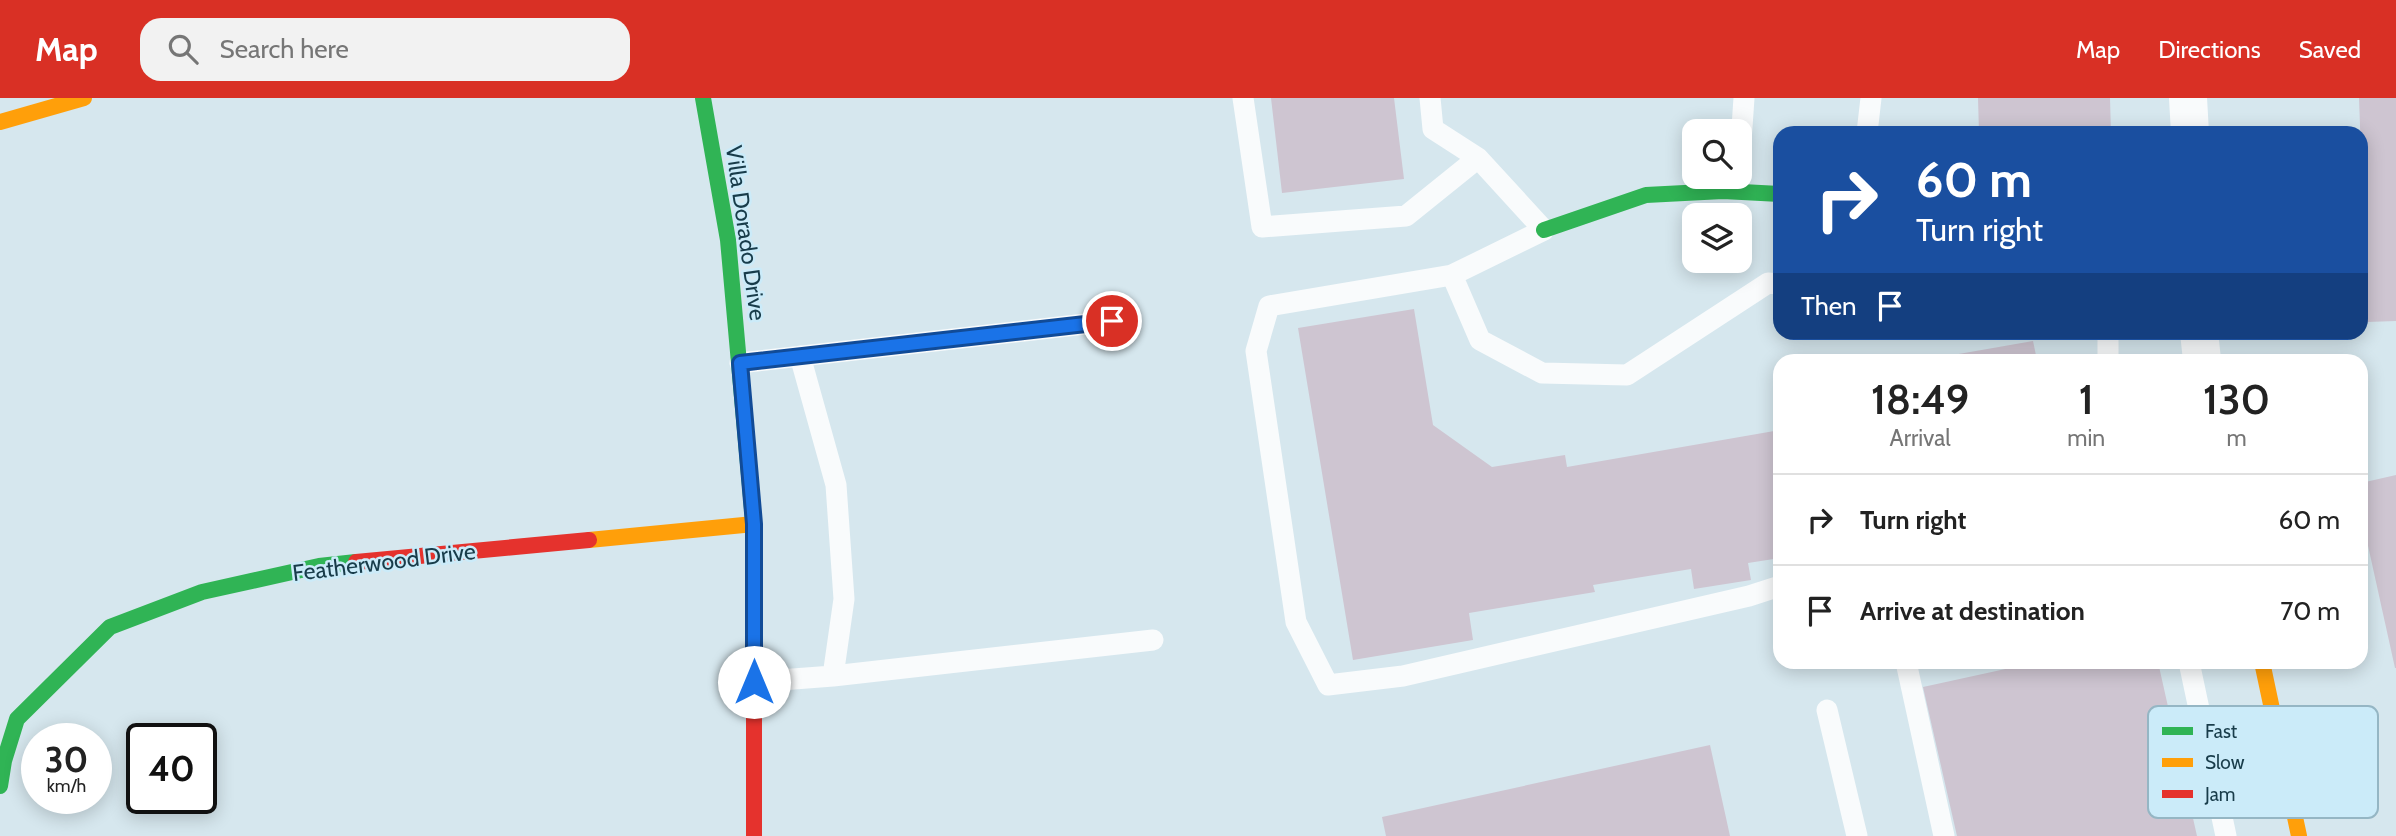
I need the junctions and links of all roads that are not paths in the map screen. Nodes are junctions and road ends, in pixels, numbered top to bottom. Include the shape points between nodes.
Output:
1 (83, 98) edge
2 (703, 98) edge
3 (1243, 98) edge
4 (1430, 98) edge
5 (1745, 98) edge
6 (1871, 98) edge
7 (2188, 98) edge
8 (1743, 119) edge
9 (0, 122) edge
10 (1868, 126) edge
11 (2190, 126) edge
12 (1478, 158) junction
13 (1752, 187) edge
14 (1696, 189) edge
15 (1773, 192) edge
16 (1544, 230) junction
17 (1452, 275) junction
18 (1773, 283) edge
19 (1112, 321) dead end
20 (800, 356) junction
21 (740, 363) junction
22 (754, 524) junction
23 (1773, 588) edge
24 (1153, 640) dead end
25 (1908, 669) edge
26 (2191, 669) edge
27 (2264, 669) edge
28 (833, 676) junction
29 (754, 682) junction
30 (2199, 706) edge
31 (2272, 706) edge
32 (1827, 710) dead end
33 (9, 716) edge
34 (0, 786) edge
35 (2223, 818) edge
36 (2296, 818) edge
37 (754, 836) edge
38 (1857, 836) edge
39 (1944, 836) edge
40 (2227, 836) edge
41 (2300, 836) edge

1 - 9 street
2 - 21 street, Villa Dorado Drive via 728,240
3 - 12 lane via 1262,227 1406,216
4 - 12 lane via 1433,129
5 - 8 lane
6 - 10 lane
7 - 11 street
12 - 16 lane
13 - 15 street
14 - 16 street via 1646,195
16 - 17 lane
17 - 18 lane via 1479,340 1542,373 1554,374 1627,375
17 - 23 lane via 1269,306 1256,351 1296,622 1328,685 1403,676
19 - 20 lane
20 - 21 lane
20 - 28 lane via 836,485 844,599
21 - 22 street, Villa Dorado Drive
22 - 29 street, Villa Dorado Drive
22 - 33 street, Featherwood Drive via 319,566 202,592 110,627
24 - 28 lane
25 - 39 lane
26 - 30 lane
27 - 31 street
28 - 29 lane
29 - 37 street, Villa Dorado Drive
32 - 38 lane
33 - 34 street, Featherwood Drive
35 - 40 lane
36 - 41 street

